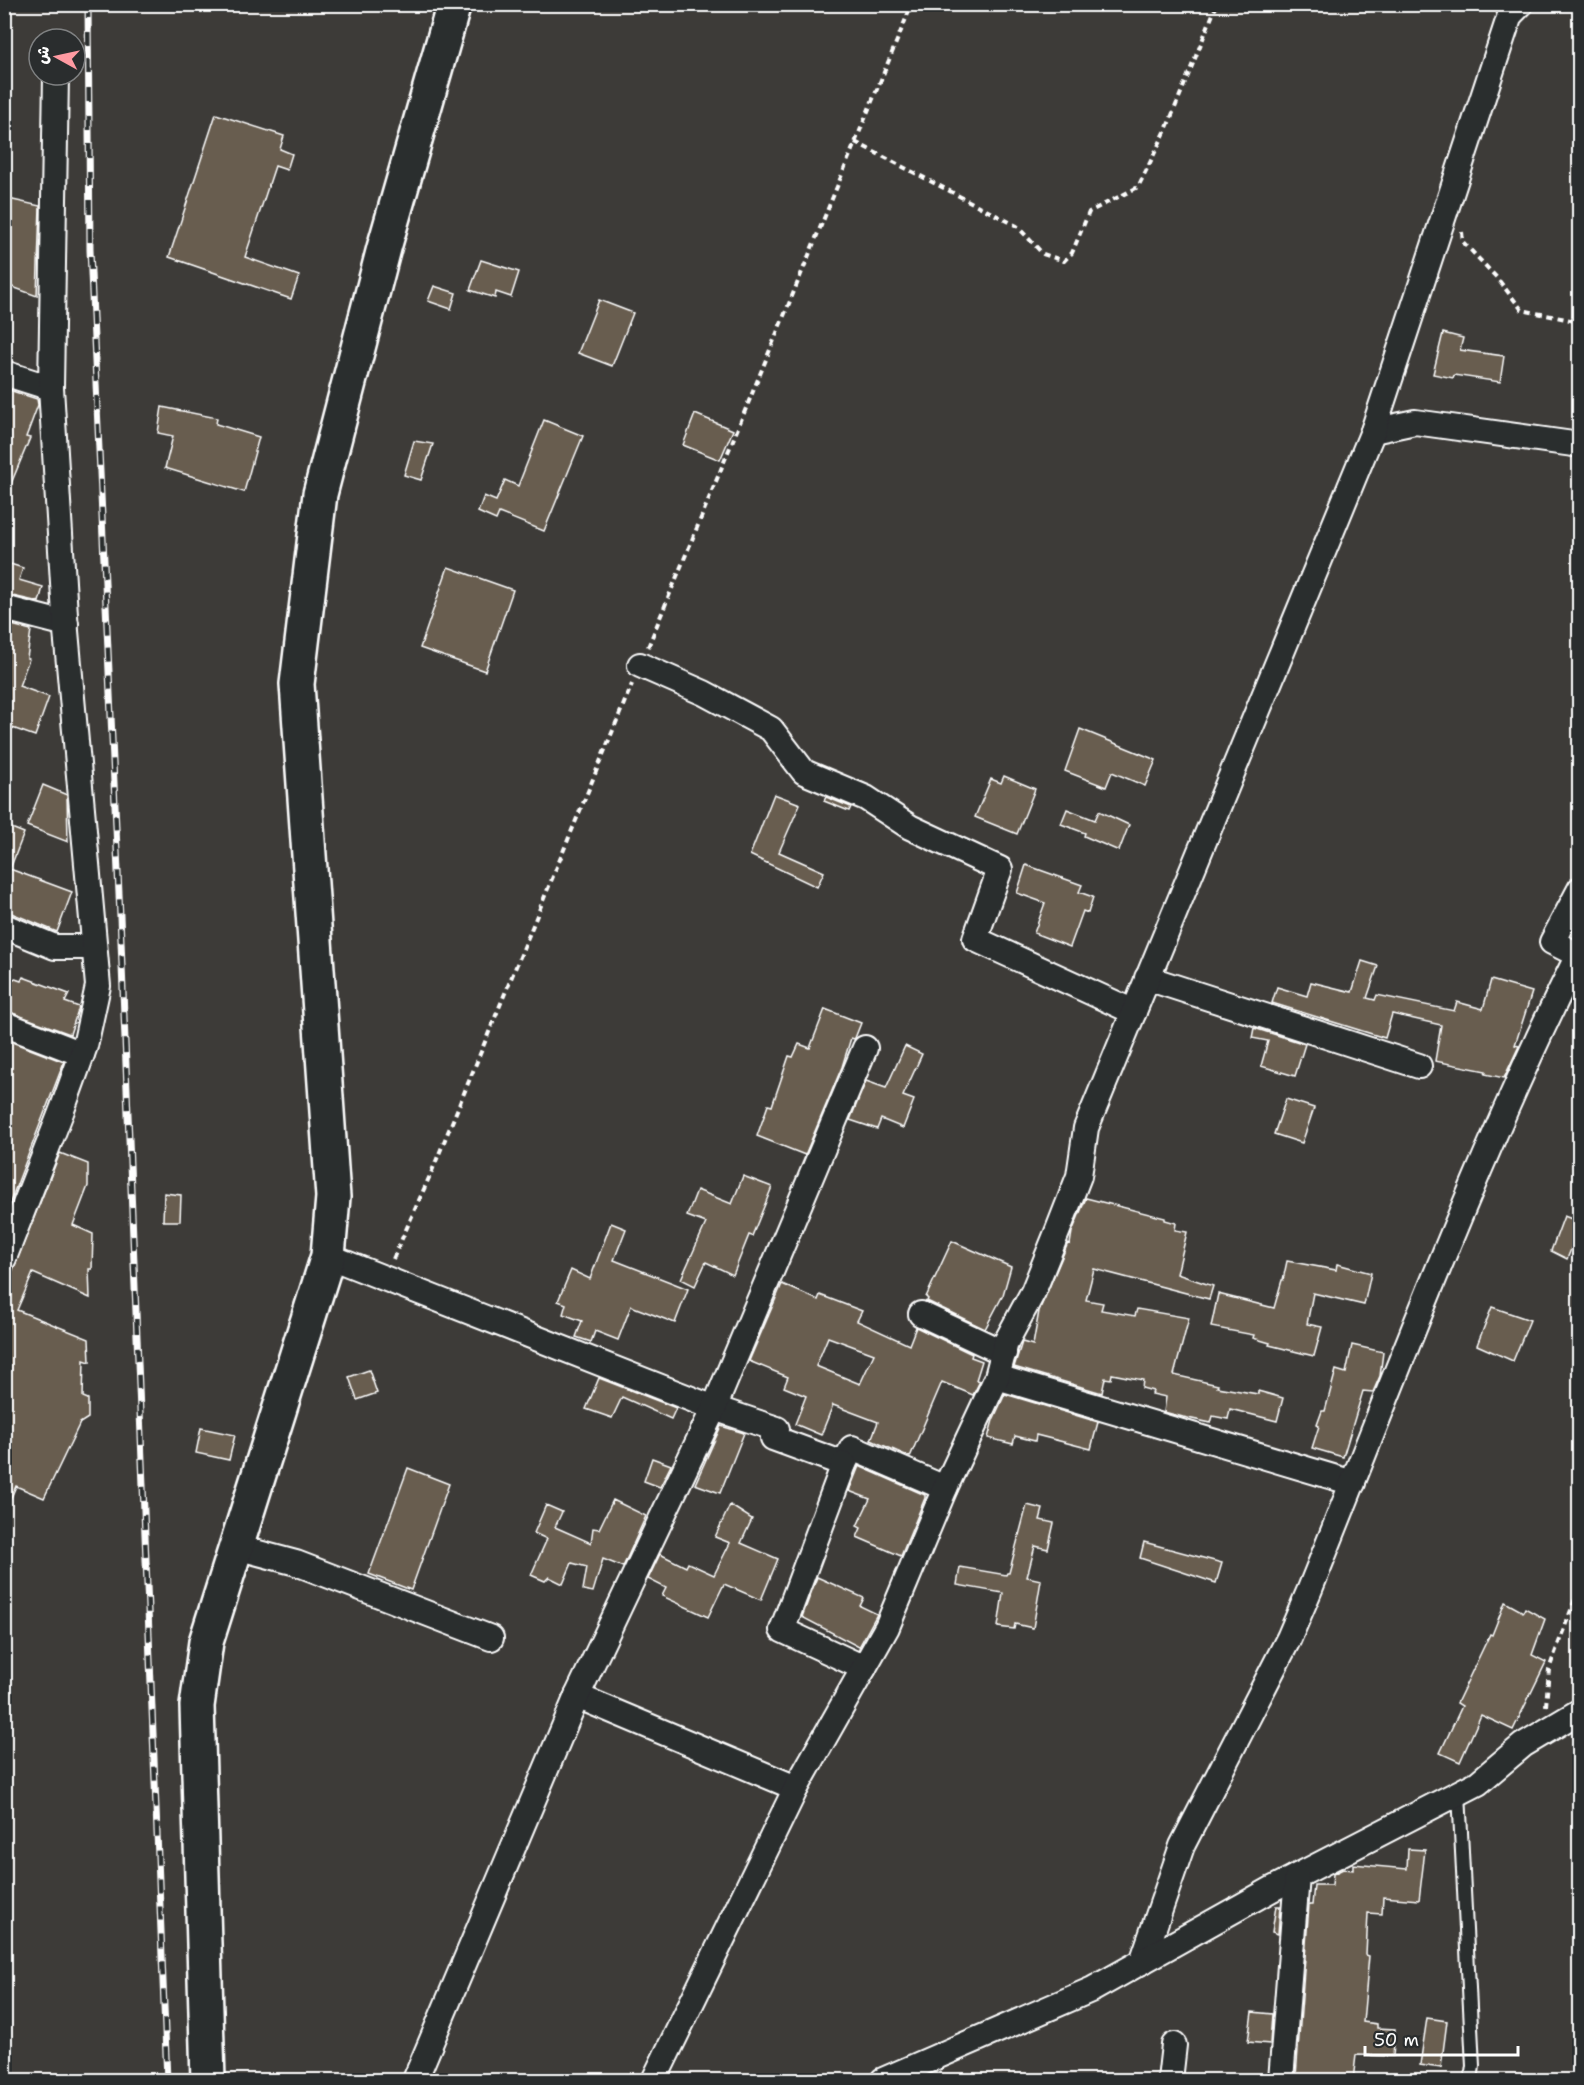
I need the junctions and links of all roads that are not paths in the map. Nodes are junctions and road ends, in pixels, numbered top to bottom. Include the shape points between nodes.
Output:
1 (454, 4) edge
2 (1521, 4) edge
3 (56, 87) edge
4 (4, 373) edge
5 (51, 388) junction
6 (1373, 431) junction
7 (1580, 445) edge
8 (4, 608) edge
9 (66, 624) junction
10 (640, 665) dead end
11 (1580, 889) edge
12 (4, 926) edge
13 (94, 947) junction
14 (1147, 978) junction
15 (1134, 1012) junction
16 (4, 1024) edge
17 (865, 1048) dead end
18 (82, 1054) junction
19 (1419, 1066) dead end
20 (328, 1256) junction
21 (4, 1258) edge
22 (921, 1314) dead end
23 (1004, 1353) junction
24 (998, 1377) junction
25 (714, 1408) junction
26 (844, 1464) junction
27 (1353, 1483) junction
28 (945, 1488) junction
29 (236, 1547) junction
30 (491, 1638) dead end
31 (864, 1668) junction
32 (577, 1696) junction
33 (1580, 1711) edge
34 (795, 1788) junction
35 (1459, 1793) junction
36 (1297, 1876) junction
37 (1142, 1962) junction
38 (1174, 2045) dead end
39 (208, 2080) edge
40 (415, 2080) edge
41 (654, 2080) edge
42 (883, 2080) edge
43 (1170, 2080) edge
44 (1281, 2080) edge
45 (1471, 2080) edge

1 - 20 street via 384,248 320,494 297,684 333,1197
2 - 6 street via 1510,15
3 - 5 street
4 - 5 street
5 - 9 street
6 - 7 street via 1415,422
6 - 14 street
8 - 9 street
9 - 13 street
10 - 15 street via 771,729 804,772 866,798 910,827 1000,869 975,939
11 - 27 street via 1552,942 1578,955 1495,1132
12 - 13 street via 55,947
13 - 18 street via 98,986
14 - 15 street
14 - 19 street
15 - 23 street via 1086,1128 1075,1187
16 - 18 street
17 - 25 street
18 - 21 street
20 - 25 street
20 - 29 street
22 - 23 street
23 - 24 street
24 - 27 street
24 - 28 street
25 - 26 street via 777,1429 773,1438
25 - 32 street
26 - 28 street via 852,1448
26 - 31 street via 782,1630
27 - 37 street via 1289,1638 1182,1846
28 - 31 street via 887,1627
29 - 30 street via 296,1563
29 - 39 street via 206,1642 197,1706
31 - 34 street
32 - 34 street
32 - 40 street
33 - 35 street via 1523,1744 1478,1783
34 - 41 street
35 - 36 street
35 - 45 lane
36 - 37 street
36 - 44 street
37 - 42 street via 1093,1989
38 - 43 street

